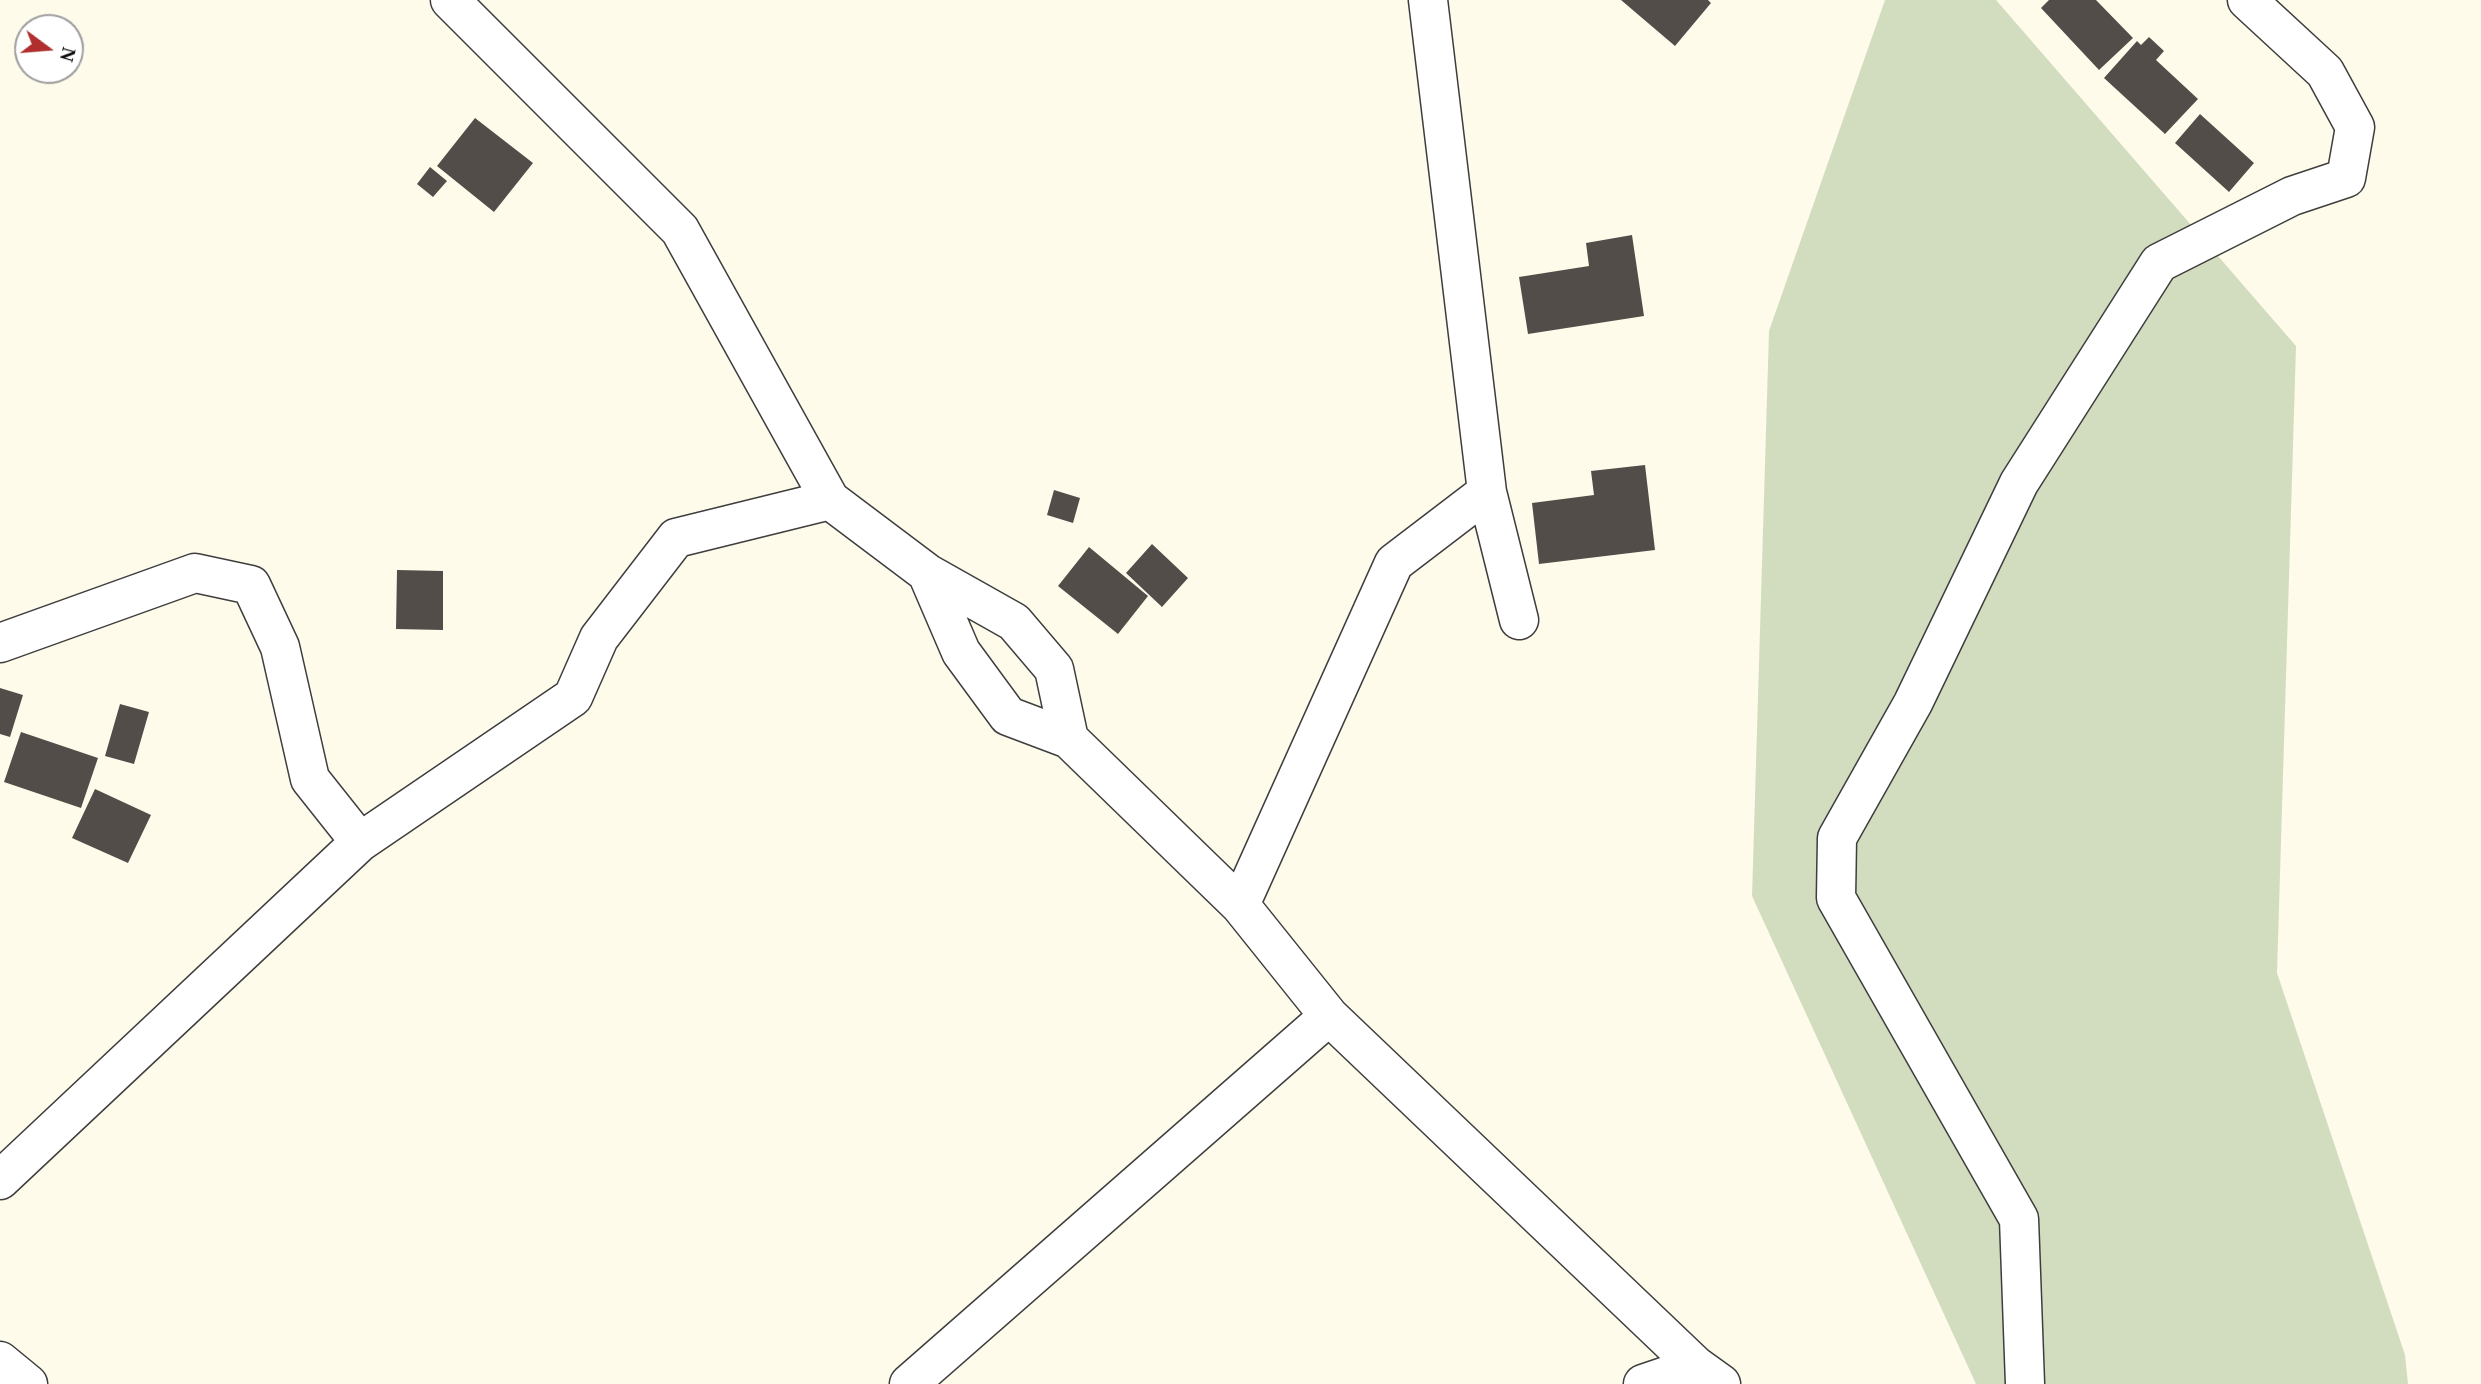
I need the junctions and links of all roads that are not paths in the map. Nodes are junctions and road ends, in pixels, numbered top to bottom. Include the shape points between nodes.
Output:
1 (450, 0) edge
2 (1428, 0) edge
3 (2247, 0) edge
4 (1487, 492) junction
5 (830, 500) junction
6 (927, 573) junction
7 (1519, 620) dead end
8 (0, 643) edge
9 (1069, 739) junction
10 (360, 842) junction
11 (1240, 905) junction
12 (1329, 1016) junction
13 (0, 1180) edge
14 (0, 1361) edge
15 (1709, 1375) edge
16 (1648, 1383) edge
17 (28, 1384) edge
18 (909, 1384) edge
19 (2025, 1384) edge

1 - 5 street via 680,230
2 - 4 street
3 - 19 street via 2325,72 2355,127 2346,178 2292,196 2159,263 2019,483 1913,703 1837,838 1836,898 2019,1219
4 - 7 street
4 - 11 street via 1394,564
5 - 6 street
5 - 10 street via 676,538 599,638 573,697
6 - 9 street via 961,652 1007,716
6 - 9 street via 1014,622 1054,669
8 - 10 street via 195,573 251,585 280,647 310,779
9 - 11 street
10 - 13 street
11 - 12 street
12 - 15 street
12 - 18 street
14 - 17 street
15 - 16 street

